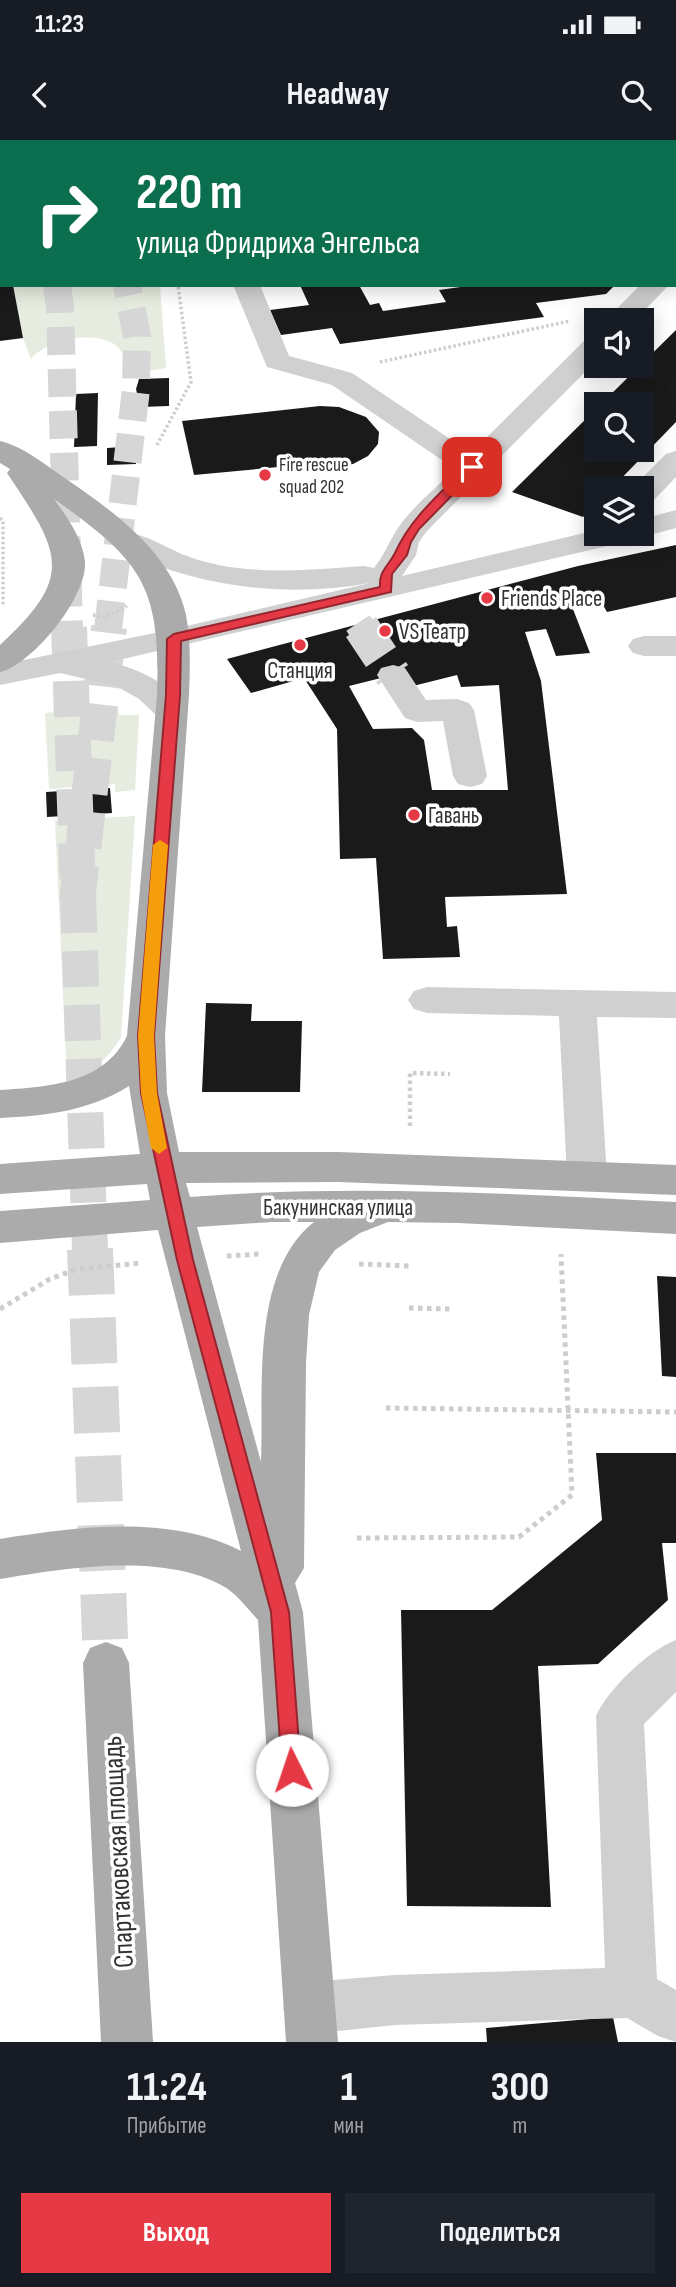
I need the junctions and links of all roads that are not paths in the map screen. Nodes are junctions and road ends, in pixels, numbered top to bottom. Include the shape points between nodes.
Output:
1 (247, 287) edge
2 (654, 287) edge
3 (633, 308) edge
4 (584, 357) edge
5 (5, 453) edge
6 (676, 460) edge
7 (472, 467) junction
8 (654, 483) edge
9 (676, 519) edge
10 (654, 525) edge
11 (128, 541) junction
12 (584, 541) edge
13 (386, 581) junction
14 (174, 639) junction
15 (644, 646) dead end
16 (676, 646) edge
17 (10, 668) edge
18 (393, 675) tunnel mouth
19 (171, 711) junction
20 (470, 776) dead end
21 (427, 1000) dead end
22 (578, 1003) junction
23 (676, 1005) edge
24 (146, 1036) junction
25 (0, 1104) edge
26 (163, 1169) junction
27 (587, 1176) junction
28 (0, 1179) edge
29 (676, 1180) edge
30 (389, 1207) junction
31 (174, 1212) junction
32 (676, 1218) edge
33 (0, 1227) edge
34 (0, 1559) edge
35 (280, 1612) junction
36 (676, 1661) edge
37 (106, 1663) tunnel mouth
38 (632, 1993) junction
39 (676, 2018) edge
40 (310, 2025) edge
41 (127, 2042) edge

1 - 7 street via 277,361 342,379
2 - 3 street
4 - 7 street
5 - 11 main road
5 - 17 main road via 50,514 69,558 66,587 17,648
6 - 8 street
7 - 13 street via 415,526
9 - 10 street
11 - 13 street via 198,570 233,576
11 - 14 main road via 162,588
12 - 13 street via 484,566
13 - 14 street via 350,611
14 - 17 street
14 - 19 main road
15 - 16 street
17 - 19 street via 87,667 114,673 148,689
18 - 20 street via 417,711 457,710
19 - 24 main road
21 - 22 street
22 - 23 street
22 - 27 street
24 - 25 main road via 134,1060 91,1090 41,1102
24 - 26 main road via 149,1093
26 - 27 main road, Бакунинская улица via 458,1170
26 - 28 main road, Бакунинская улица
26 - 31 main road
27 - 29 main road, Бакунинская улица
30 - 31 main road, Бакунинская улица via 272,1206
30 - 32 main road, Бакунинская улица
30 - 35 main road via 338,1227 319,1240 307,1256 294,1290 285,1367
31 - 33 main road, Бакунинская улица
31 - 35 main road
34 - 35 main road via 41,1552 143,1547 198,1554 241,1573
35 - 40 main road
36 - 38 street via 621,1716
37 - 41 main road, Спартаковская площадь
38 - 39 street
38 - 40 street via 395,2000

